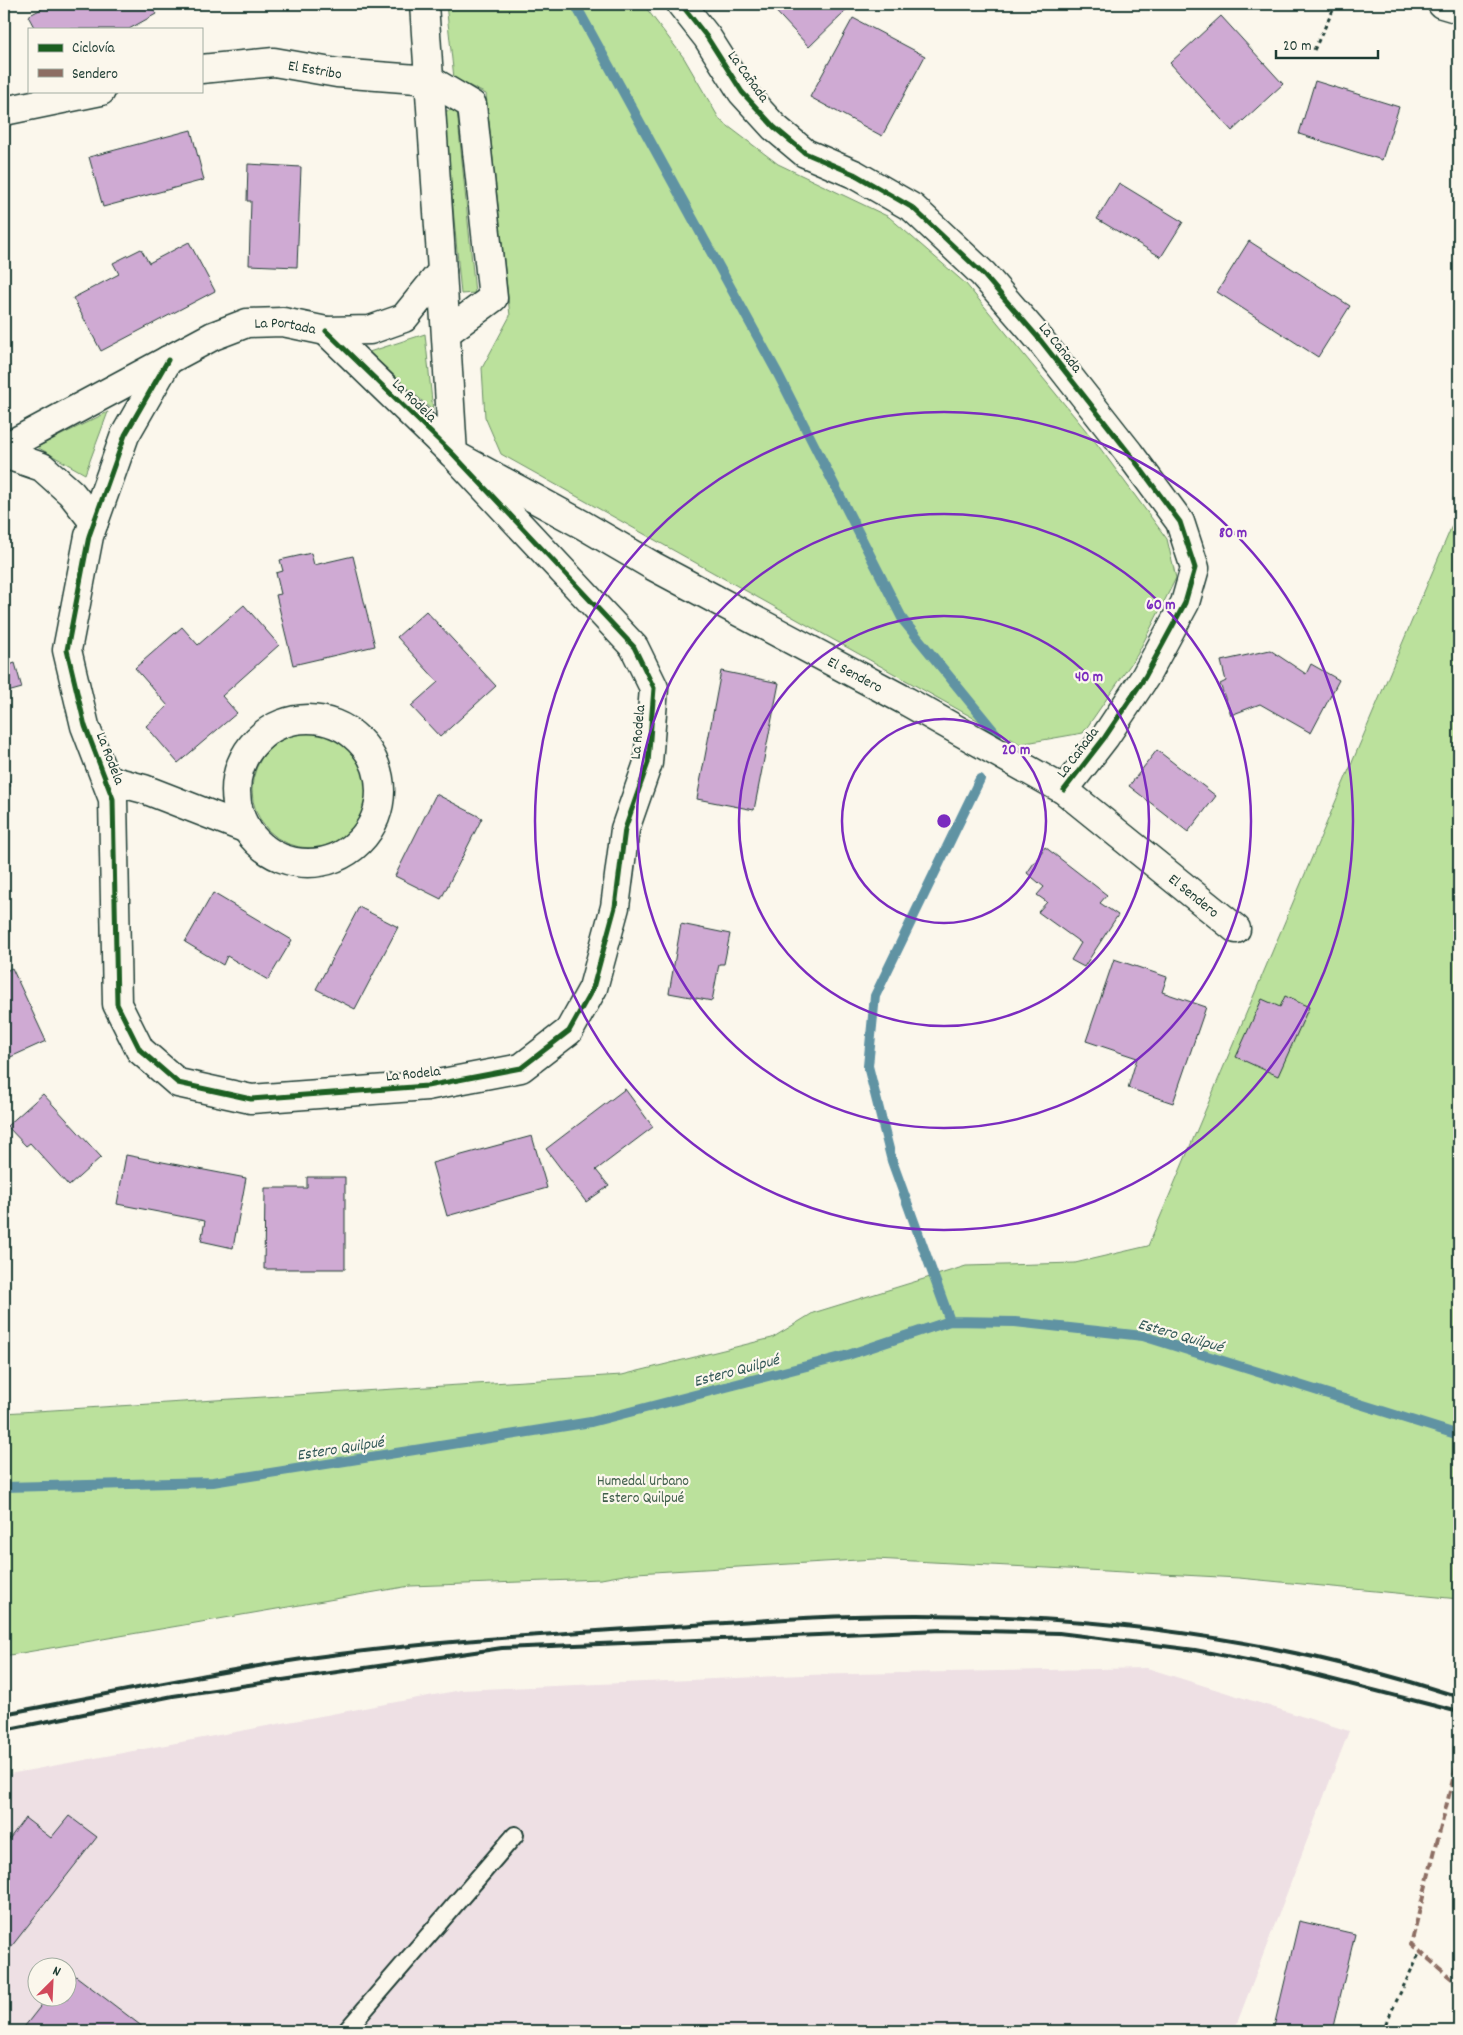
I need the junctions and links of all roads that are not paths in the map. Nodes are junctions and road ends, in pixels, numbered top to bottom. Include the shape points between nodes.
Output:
1 (424, 4) edge
2 (681, 4) edge
3 (1442, 4) edge
4 (1459, 9) edge
5 (202, 69) edge
6 (430, 80) junction
7 (96, 92) edge
8 (4, 111) edge
9 (442, 271) junction
10 (326, 331) junction
11 (447, 332) junction
12 (168, 360) junction
13 (4, 448) edge
14 (4, 454) edge
15 (452, 454) junction
16 (94, 522) junction
17 (106, 779) junction
18 (1064, 790) junction
19 (247, 830) junction
20 (1236, 929) dead end
21 (515, 1835) dead end
22 (346, 2031) edge

1 - 6 street
2 - 18 street, La Cañada via 707,37 742,92 774,127 805,153 854,174 913,208 983,274 1041,341 1180,522 1195,568 1185,603 1145,677
3 - 4 street
5 - 6 street, El Estribo via 274,62 337,73
6 - 9 street
6 - 11 street via 472,105 493,298
7 - 8 street
9 - 10 street, La Portada via 404,318 370,330
9 - 11 street, La Rodela
10 - 12 street, La Portada via 283,322 247,323 213,336
10 - 15 street, La Rodela
11 - 15 street, La Rodela
12 - 13 street, La Portada
12 - 16 street, La Rodela via 125,434
14 - 16 street via 42,467 71,493
15 - 17 street, La Rodela via 634,647 654,688 648,764 625,829 615,906 593,988 568,1031 521,1068 427,1086 251,1099 178,1083 140,1050 117,1004 113,799
15 - 18 street, El Sendero
16 - 17 street, La Rodela via 67,650 85,726
17 - 19 street, La Rodela via 144,789
18 - 20 street, El Sendero
19 - 19 street, La Rodela via 262,847 304,864 326,862 348,853 369,831 381,796 379,773 368,750 351,732 329,722 304,719 279,725 259,738 244,758 236,781 237,806
21 - 22 lane

